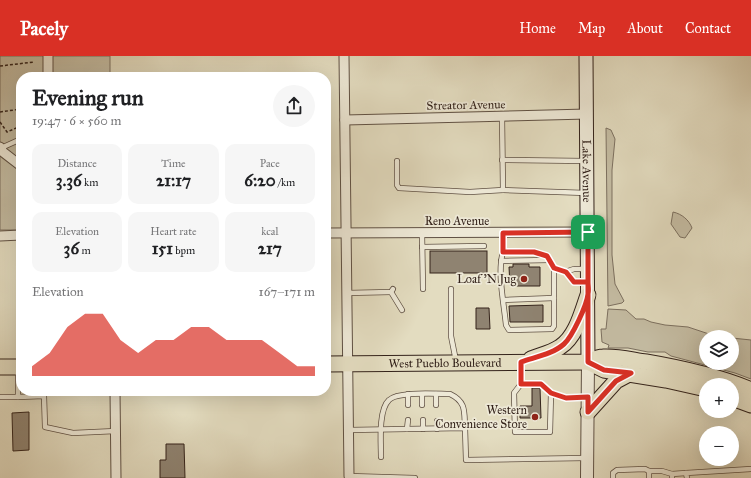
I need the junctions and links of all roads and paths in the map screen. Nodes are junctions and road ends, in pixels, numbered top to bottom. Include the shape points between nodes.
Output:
1 (48, 56) edge
2 (344, 56) edge
3 (586, 56) edge
4 (34, 62) dead end
5 (0, 66) edge
6 (48, 72) edge
7 (16, 110) edge
8 (0, 112) edge
9 (588, 114) junction
10 (502, 116) junction
11 (345, 120) junction
12 (0, 122) edge
13 (16, 128) edge
14 (16, 141) edge
15 (0, 148) edge
16 (502, 160) junction
17 (397, 161) dead end
18 (16, 162) edge
19 (588, 162) junction
20 (503, 190) junction
21 (588, 193) junction
22 (588, 232) junction
23 (346, 233) junction
24 (422, 233) junction
25 (503, 233) junction
26 (331, 234) edge
27 (16, 235) edge
28 (0, 236) edge
29 (484, 246) dead end
30 (422, 247) junction
31 (503, 252) junction
32 (549, 260) junction
33 (501, 261) junction
34 (554, 268) junction
35 (566, 272) junction
36 (588, 282) junction
37 (423, 289) dead end
38 (451, 289) dead end
39 (347, 293) junction
40 (554, 298) junction
41 (504, 300) junction
42 (402, 310) dead end
43 (521, 362) junction
44 (588, 362) junction
45 (456, 363) junction
46 (331, 364) edge
47 (348, 364) junction
48 (16, 367) edge
49 (0, 368) edge
50 (631, 373) junction
51 (521, 384) junction
52 (699, 388) edge
53 (751, 390) edge
54 (551, 393) junction
55 (408, 394) junction
56 (436, 394) junction
57 (422, 395) junction
58 (115, 396) edge
59 (0, 397) edge
60 (18, 397) joint
61 (739, 400) edge
62 (588, 404) junction
63 (751, 404) edge
64 (408, 405) dead end
65 (422, 405) dead end
66 (436, 405) dead end
67 (408, 420) dead end
68 (423, 420) dead end
69 (437, 421) dead end
70 (465, 428) junction
71 (381, 429) junction
72 (407, 429) junction
73 (423, 429) junction
74 (437, 429) junction
75 (349, 430) junction
76 (116, 431) junction
77 (381, 458) dead end
78 (588, 458) junction
79 (751, 469) edge
80 (649, 471) junction
81 (349, 476) joint
82 (672, 476) edge
83 (687, 476) edge
84 (116, 478) edge
85 (415, 478) edge
86 (587, 478) edge
87 (613, 478) edge
88 (649, 478) edge

1 - 6 street
2 - 11 street
3 - 9 main road, Lake Avenue
4 - 5 path
7 - 8 path
9 - 10 street, Streator Avenue
9 - 19 main road, Lake Avenue
10 - 11 street, Streator Avenue
10 - 16 lane
11 - 23 street
12 - 13 path via 7,132
14 - 15 lane
15 - 18 street
16 - 19 lane
16 - 20 lane
17 - 20 lane via 399,188 470,192
19 - 21 main road, Lake Avenue
20 - 21 lane
21 - 22 main road, Lake Avenue
22 - 25 street, Reno Avenue
22 - 36 main road, Lake Avenue
23 - 24 street, Reno Avenue
23 - 26 street, Reno Avenue
23 - 39 street
24 - 25 street, Reno Avenue
24 - 30 lane
25 - 31 lane
27 - 28 street
29 - 30 lane
30 - 37 lane
31 - 32 lane via 534,252 547,256
31 - 33 lane
32 - 33 lane
32 - 34 lane
33 - 41 lane
34 - 35 lane
34 - 40 lane
35 - 36 lane via 574,282
35 - 36 lane via 574,269
36 - 43 main road via 574,329 564,344
36 - 44 main road, Lake Avenue
38 - 45 lane via 451,336
39 - 42 lane via 392,290
39 - 47 street
40 - 41 lane
40 - 41 lane via 552,329 509,330 506,325
43 - 44 main road, West Pueblo Boulevard
43 - 45 main road, West Pueblo Boulevard
43 - 51 lane
44 - 50 main road, West Pueblo Boulevard via 604,370
44 - 53 main road, West Pueblo Boulevard via 604,357 640,361 691,371
44 - 62 street, Lake Avenue
45 - 47 main road, West Pueblo Boulevard
46 - 47 main road, West Pueblo Boulevard
47 - 75 street
48 - 49 main road
50 - 52 main road, West Pueblo Boulevard
50 - 62 main road via 616,381
51 - 54 lane via 541,384
51 - 54 lane via 514,393 515,432 550,432
54 - 62 lane
55 - 57 lane
55 - 64 lane
55 - 71 lane via 388,400
56 - 57 lane
56 - 66 lane
56 - 70 lane via 450,394 461,401 464,407
57 - 65 lane
58 - 76 street
59 - 60 lane
60 - 76 lane via 44,396 45,427 73,433
61 - 63 main road
62 - 78 street, Lake Avenue
67 - 72 lane
68 - 73 lane
69 - 74 lane
70 - 74 lane
70 - 78 lane via 466,460
71 - 72 lane
71 - 75 lane
71 - 77 lane
72 - 73 lane
73 - 74 lane
75 - 81 street
76 - 84 street
78 - 86 street, Lake Avenue
79 - 83 lane
80 - 82 lane via 662,471
80 - 87 lane via 617,470 613,473
80 - 88 lane
81 - 85 lane
82 - 83 lane

